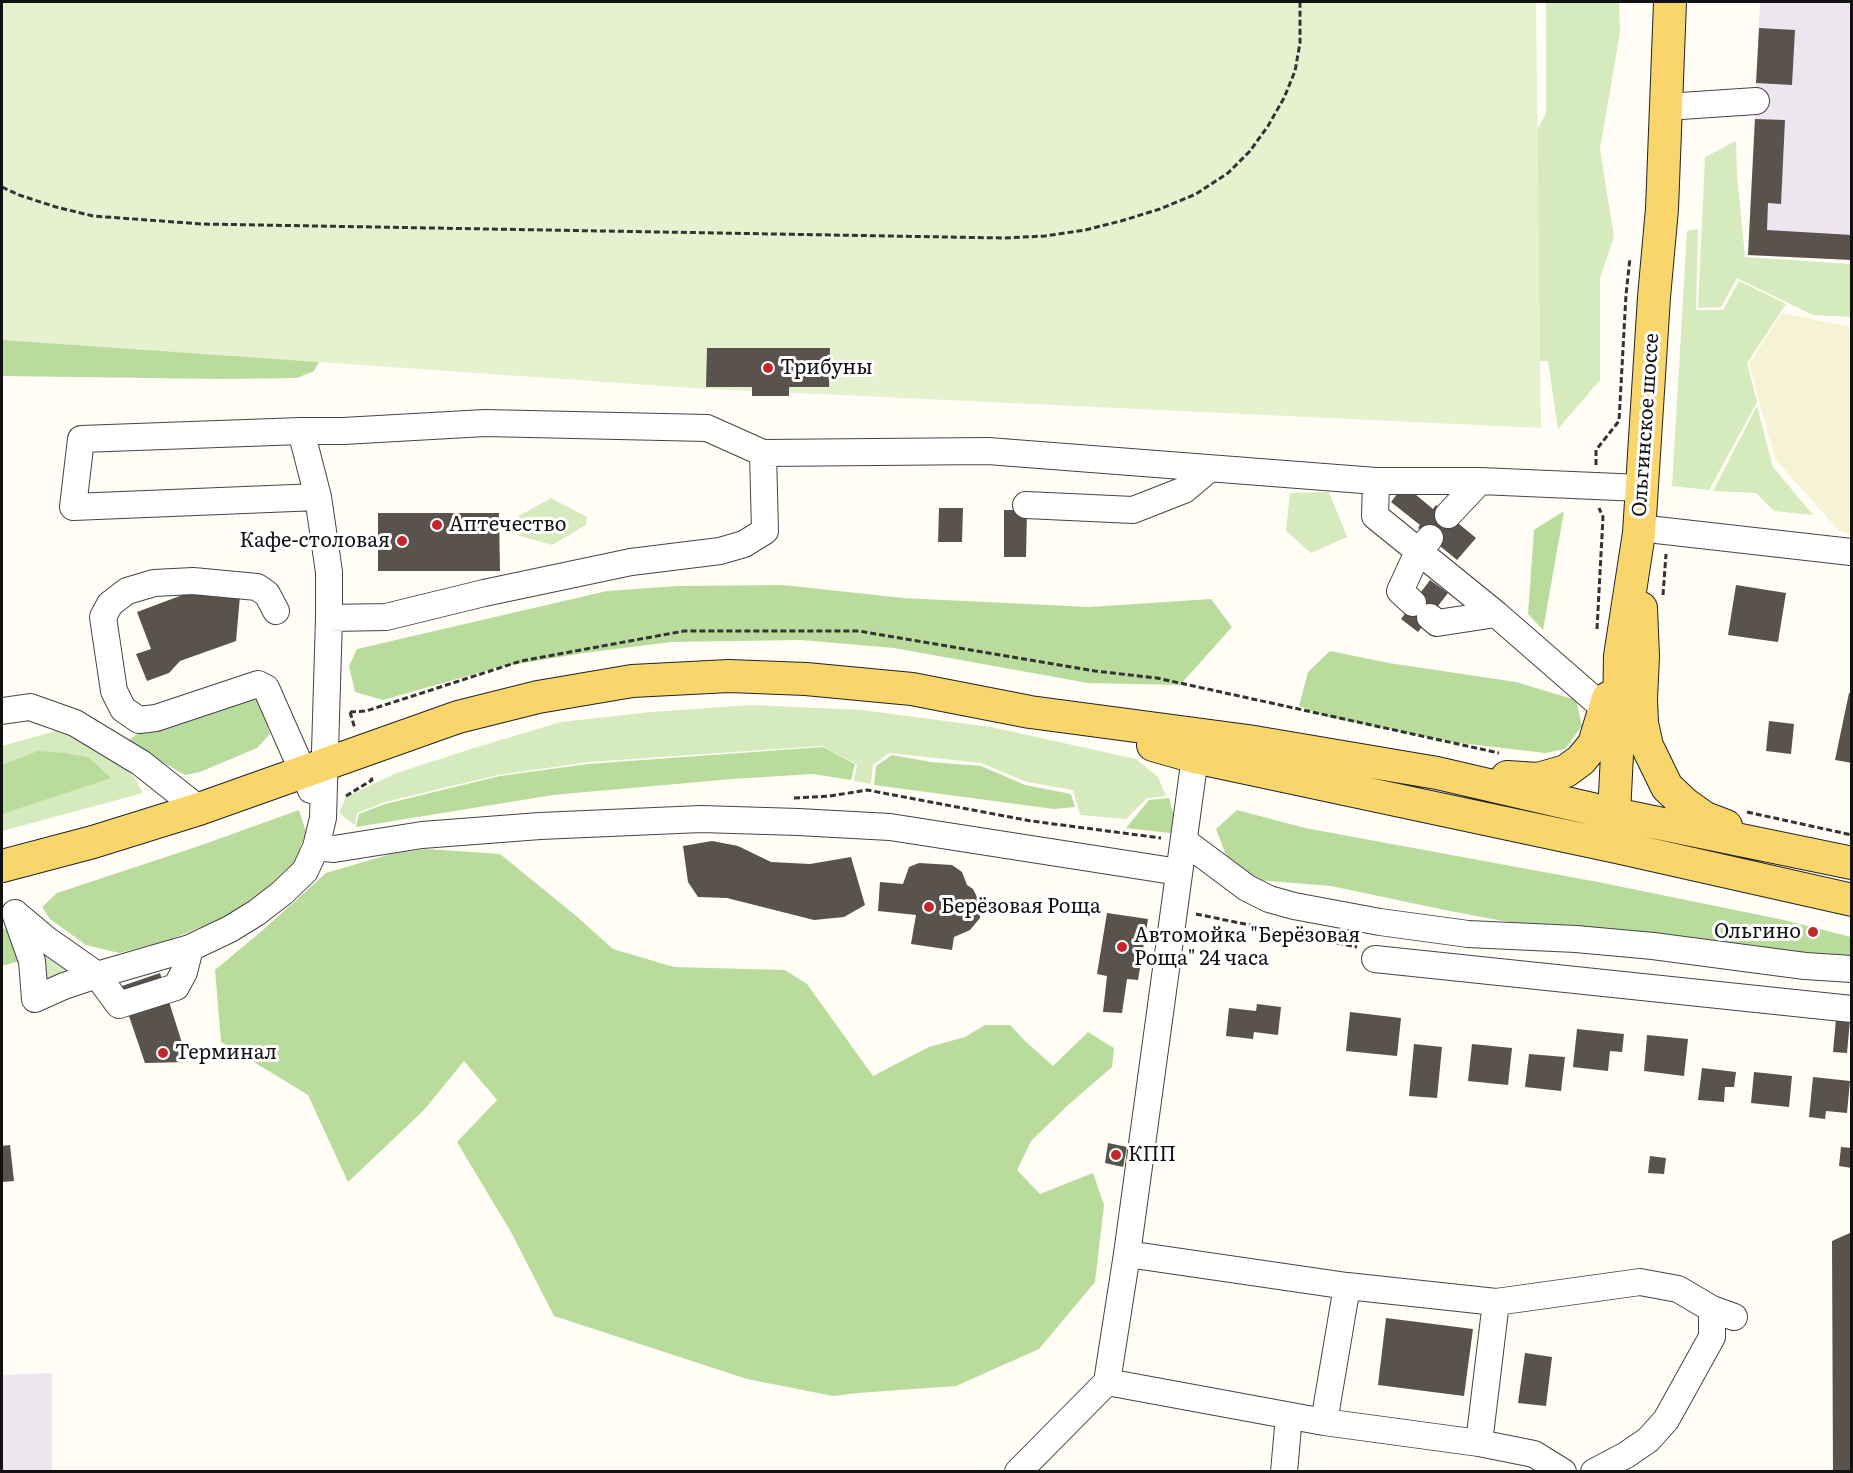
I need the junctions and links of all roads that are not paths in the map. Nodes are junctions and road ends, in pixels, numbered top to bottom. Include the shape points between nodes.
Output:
1 (1670, 2) edge
2 (1756, 101) dead end
3 (1666, 107) junction
4 (302, 431) junction
5 (763, 453) junction
6 (1209, 469) junction
7 (1480, 481) junction
8 (1376, 482) junction
9 (1641, 488) junction
10 (318, 497) junction
11 (1026, 505) dead end
12 (1448, 515) dead end
13 (1648, 531) junction
14 (1424, 545) junction
15 (1851, 552) edge
16 (276, 611) dead end
17 (1496, 614) junction
18 (329, 618) junction
19 (1620, 656) junction
20 (1605, 710) junction
21 (2, 711) edge
22 (1030, 712) junction
23 (1195, 757) junction
24 (314, 769) junction
25 (1437, 773) junction
26 (199, 809) junction
27 (1614, 814) junction
28 (1184, 841) junction
29 (316, 847) junction
30 (1617, 847) junction
31 (1777, 847) junction
32 (1851, 862) edge
33 (2, 866) edge
34 (1179, 872) junction
35 (1851, 900) edge
36 (8, 910) edge
37 (1380, 921) junction
38 (190, 948) junction
39 (1851, 969) edge
40 (97, 975) junction
41 (1851, 1009) edge
42 (1127, 1254) junction
43 (1347, 1286) junction
44 (1496, 1302) junction
45 (1107, 1382) junction
46 (1289, 1416) junction
47 (1324, 1422) junction
48 (1479, 1443) junction
49 (1018, 1472) edge
50 (1284, 1472) edge
51 (1563, 1472) edge
52 (1594, 1472) edge

1 - 3 main road, Ольгинское шоссе
2 - 3 street
3 - 9 main road, Ольгинское шоссе
4 - 5 street via 485,423 706,428
4 - 10 street
4 - 10 street via 81,439 73,507
5 - 6 street via 988,451
5 - 18 street via 765,531 744,544 720,551 631,562 386,616
6 - 8 street
6 - 11 street via 1184,490 1133,510
7 - 8 street
7 - 9 street
7 - 12 street
8 - 14 street via 1375,516
9 - 13 main road, Ольгинское шоссе
10 - 18 street via 329,572
13 - 15 street
13 - 19 main road, Ольгинское шоссе
13 - 31 main road via 1641,699 1647,746 1667,787 1684,803 1705,818
14 - 17 street
14 - 17 street via 1400,591 1437,623
16 - 24 street via 267,594 257,587 193,581 154,583 127,591 110,604 103,617 114,691 123,709 139,720 156,718 258,684 266,688
17 - 20 street
18 - 24 street
19 - 20 main road
19 - 27 main road, Ольгинское шоссе
20 - 25 main road via 1594,744 1566,771 1538,780
21 - 26 street via 30,707 75,723 141,763
22 - 23 main road
22 - 24 main road via 912,689 806,679 729,676 632,681 538,697 458,717
22 - 25 main road via 1248,741
23 - 28 street
23 - 30 main road
24 - 26 main road
24 - 29 street via 323,818
25 - 27 main road
26 - 33 main road
27 - 30 main road, Ольгинское шоссе
27 - 31 main road
28 - 34 street
28 - 37 street via 1269,899
29 - 34 street via 334,849 422,835 540,826 701,819 890,827
29 - 38 street via 304,871 273,900 230,929
30 - 35 main road
31 - 32 main road
34 - 42 street
36 - 40 street
36 - 40 street via 32,961 35,999
37 - 39 street via 1468,933 1653,946
37 - 41 street via 1375,960
38 - 40 street
38 - 40 street via 176,987 119,1005
42 - 43 street
42 - 45 street
43 - 44 street
43 - 47 street
44 - 48 street
44 - 52 street via 1640,1282 1678,1289 1723,1313 1666,1420 1648,1440
45 - 46 street
45 - 49 street
46 - 47 street
46 - 50 street
47 - 48 street
48 - 51 street via 1534,1454

